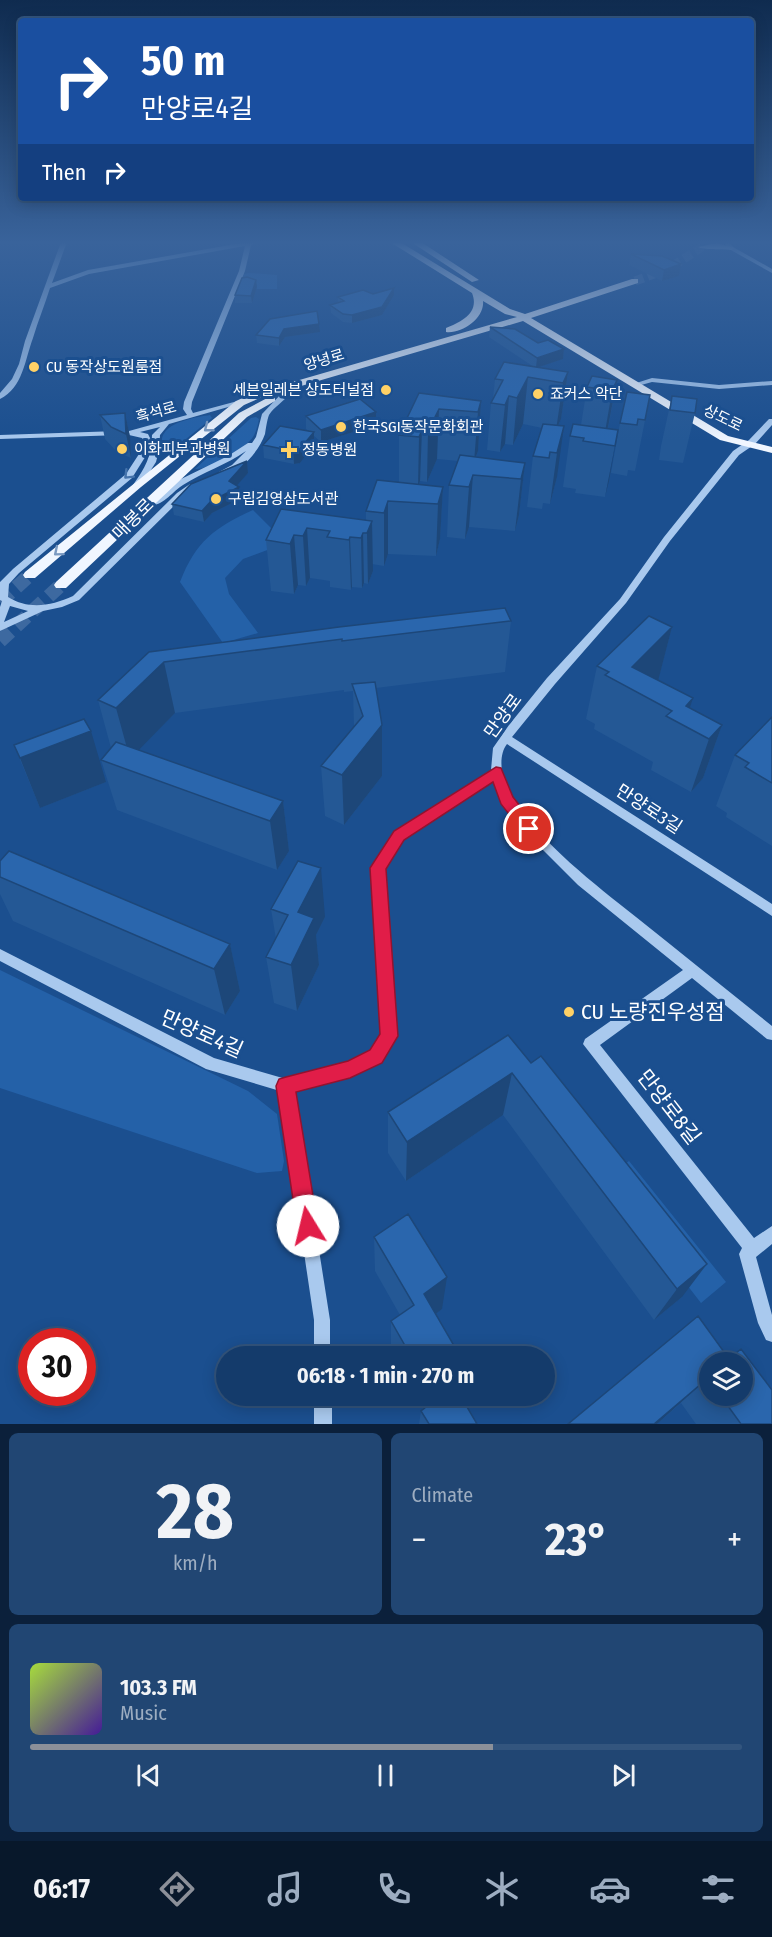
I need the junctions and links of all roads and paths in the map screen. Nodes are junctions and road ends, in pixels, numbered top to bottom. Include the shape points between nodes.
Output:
1 (42, 308) edge
2 (227, 308) edge
3 (479, 308) edge
4 (502, 308) edge
5 (517, 308) edge
6 (545, 308) edge
7 (520, 316) junction
8 (410, 350) junction
9 (772, 383) edge
10 (297, 384) junction
11 (634, 385) junction
12 (286, 394) junction
13 (0, 397) edge
14 (245, 401) junction
15 (191, 416) junction
16 (772, 421) edge
17 (171, 422) junction
18 (132, 433) junction
19 (0, 437) edge
20 (151, 437) junction
21 (259, 439) junction
22 (747, 445) junction
23 (772, 450) edge
24 (137, 485) junction
25 (135, 517) junction
26 (30, 575) tunnel mouth
27 (61, 585) tunnel mouth
28 (7, 600) junction
29 (42, 608) junction
30 (0, 621) edge
31 (0, 628) edge
32 (506, 738) junction
33 (496, 772) junction
34 (772, 911) edge
35 (0, 956) edge
36 (693, 970) junction
37 (772, 1034) edge
38 (286, 1086) junction
39 (772, 1234) edge
40 (753, 1250) junction
41 (772, 1334) edge
42 (322, 1346) edge
43 (322, 1406) edge
44 (323, 1424) edge

1 - 13 street via 18,373
2 - 15 street via 188,402
3 - 8 main road via 474,317
4 - 7 main road, 상도로
5 - 7 main road, 상도로
6 - 7 main road, 양녕로
7 - 8 main road, 양녕로
7 - 11 main road, 상도로
8 - 10 main road, 양녕로
9 - 11 street, 상도로 via 718,387 652,380
10 - 12 main road, 양녕로
10 - 14 main road, 양녕로 via 276,387
11 - 22 main road, 상도로 via 724,438
12 - 21 street, 매봉로 via 267,414
12 - 25 main road, 양녕로 via 243,415
14 - 15 street, 흑석로
14 -> 24 main road, 양녕로
15 - 17 street, 흑석로
16 - 22 street, 만양로
17 - 18 street, 흑석로
17 - 20 street
18 - 19 street, 흑석로
18 - 20 street
20 - 24 street via 158,447
20 -> 28 street via 129,476 4,583 3,597
21 - 25 street via 180,483
21 - 29 street, 매봉로 via 235,467 198,482 180,495 76,598
22 - 23 main road, 상도로
22 - 32 street, 만양로 via 736,453 623,601
24 -> 26 main road, 양녕로
25 - 27 main road, 양녕로
28 - 29 street, 매봉로
28 - 30 street
29 - 31 street
32 - 33 street, 만양로 via 498,748
32 - 34 street, 만양로3길
33 - 36 street via 506,800 529,829 582,881
33 - 38 street via 399,836 378,868 389,1036 376,1057 350,1069
35 - 38 street, 만양로4길 via 211,1064
36 - 37 street
36 - 40 street, 만양로8길 via 591,1044
38 - 42 street via 322,1320
39 - 40 street
40 - 41 street via 747,1254
43 - 44 street

